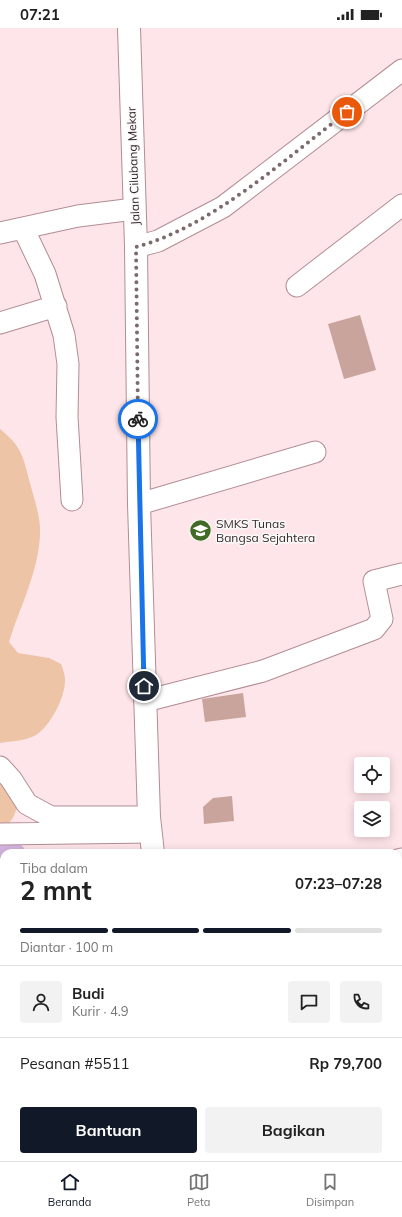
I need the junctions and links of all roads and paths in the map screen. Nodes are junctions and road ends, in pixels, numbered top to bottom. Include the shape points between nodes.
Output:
1 (129, 28) edge
2 (400, 77) edge
3 (402, 205) edge
4 (134, 209) junction
5 (23, 228) junction
6 (0, 233) edge
7 (136, 247) junction
8 (297, 286) dead end
9 (56, 306) junction
10 (0, 323) edge
11 (314, 452) dead end
12 (72, 500) dead end
13 (139, 504) junction
14 (402, 574) edge
15 (145, 701) junction
16 (0, 767) edge
17 (0, 834) edge
18 (150, 834) edge

1 - 4 street, Jalan Cilubang Mekar
2 - 7 street via 223,207 158,241
3 - 8 street
4 - 5 street via 78,216
4 - 7 street, Jalan Cilubang Mekar
5 - 6 street
5 - 9 street via 45,274
7 - 13 street, Jalan Cilubang Mekar
9 - 10 street
9 - 12 street via 68,364 67,417
11 - 13 street
13 - 15 street, Jalan Cilubang Mekar
14 - 15 street via 374,581 382,620 374,629 263,671
15 - 18 street, Jalan Cilubang Mekar
16 - 18 street via 27,804 51,817
17 - 18 street

